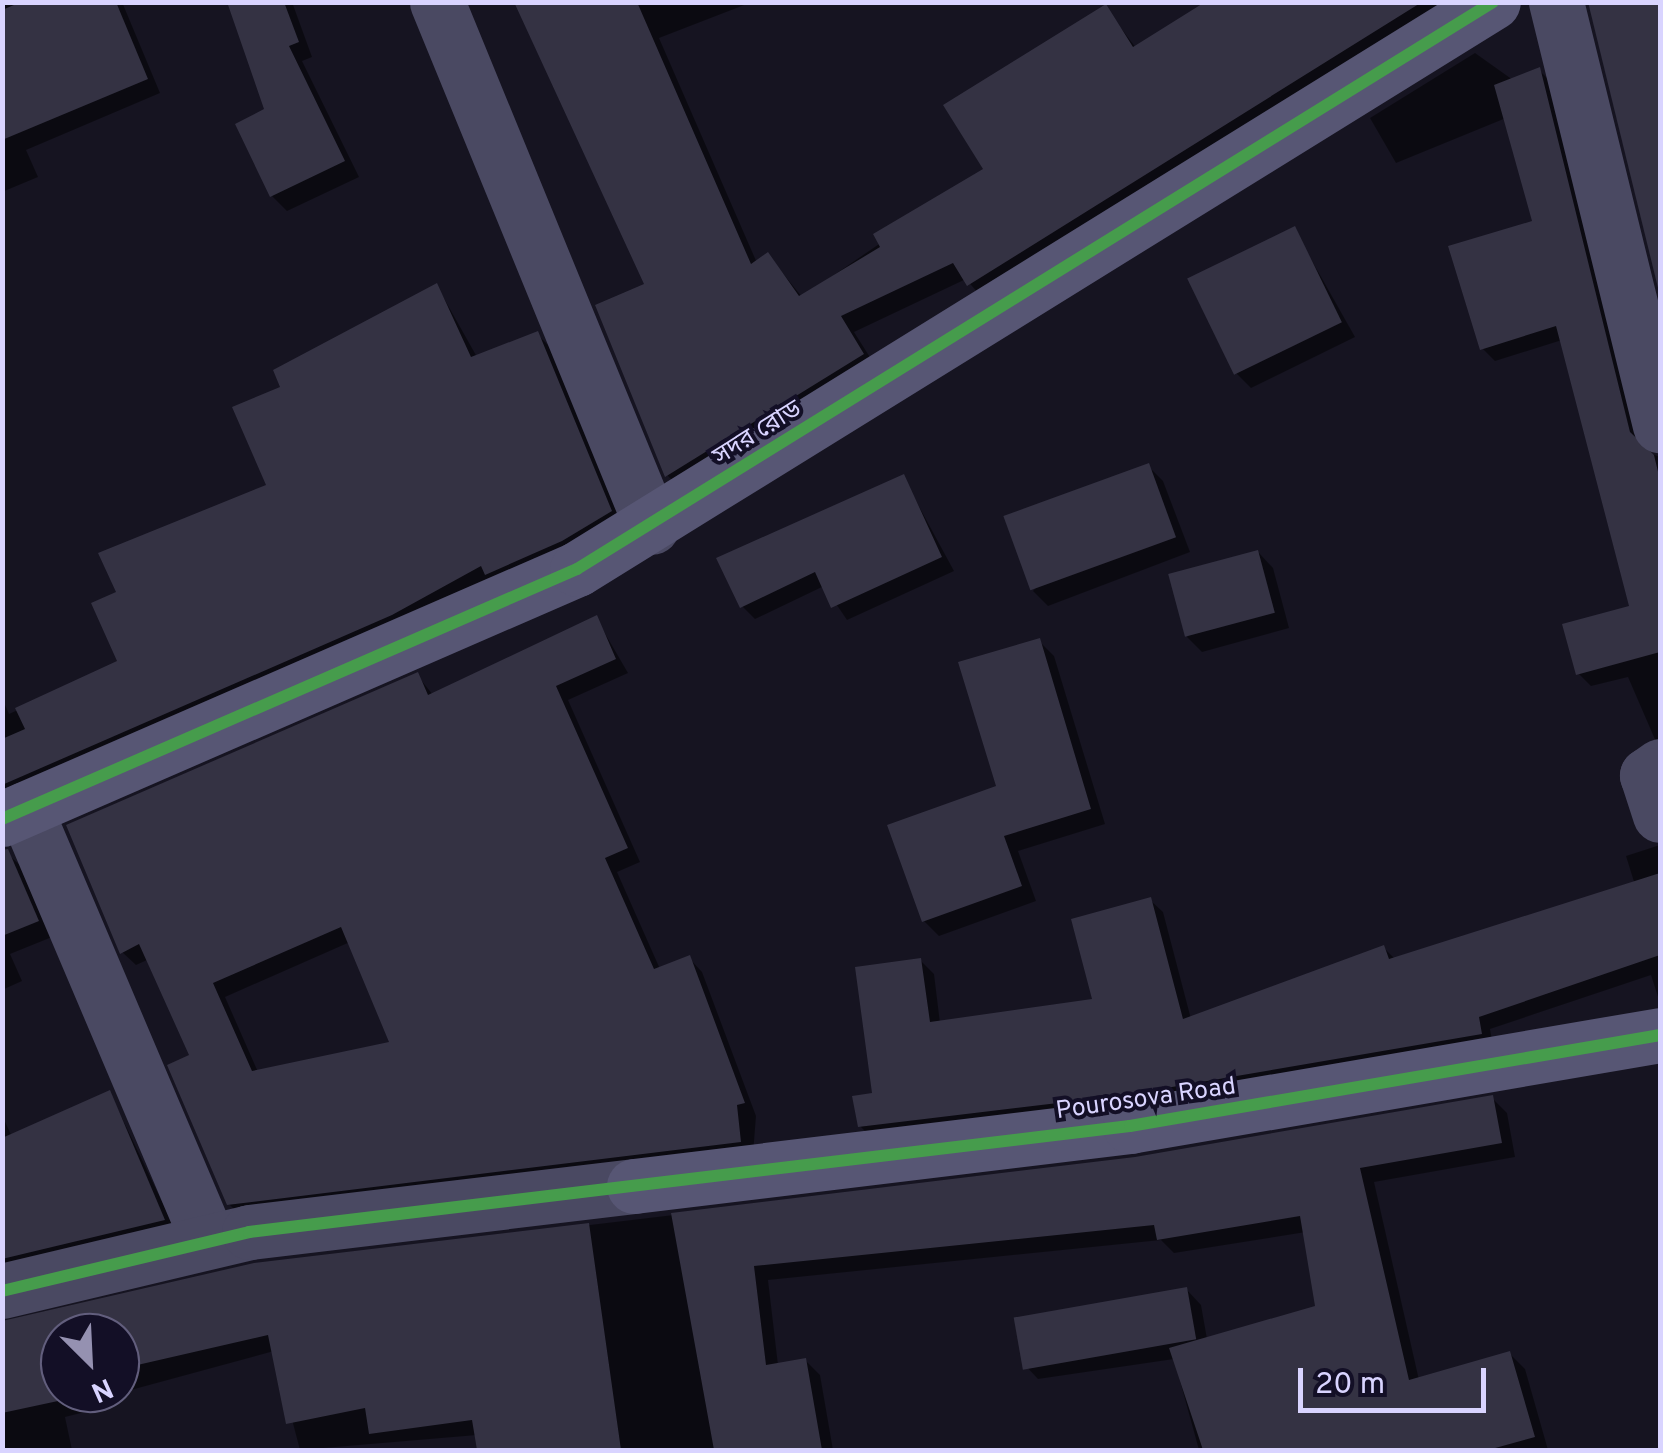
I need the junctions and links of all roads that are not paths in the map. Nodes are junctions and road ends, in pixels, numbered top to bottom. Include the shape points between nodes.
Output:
1 (437, 2) edge
2 (1493, 2) edge
3 (1556, 2) edge
4 (1660, 425) edge
5 (652, 527) junction
6 (1660, 766) edge
7 (14, 814) edge
8 (1660, 815) edge
9 (1660, 1035) edge
10 (208, 1241) junction
11 (2, 1290) edge

1 - 5 street
2 - 5 street, সদর রোড
3 - 4 street
5 - 7 street, সদর রোড
6 - 8 street via 1647,775
7 - 10 street
9 - 10 street, Pourosova Road via 1130,1126
10 - 11 street

